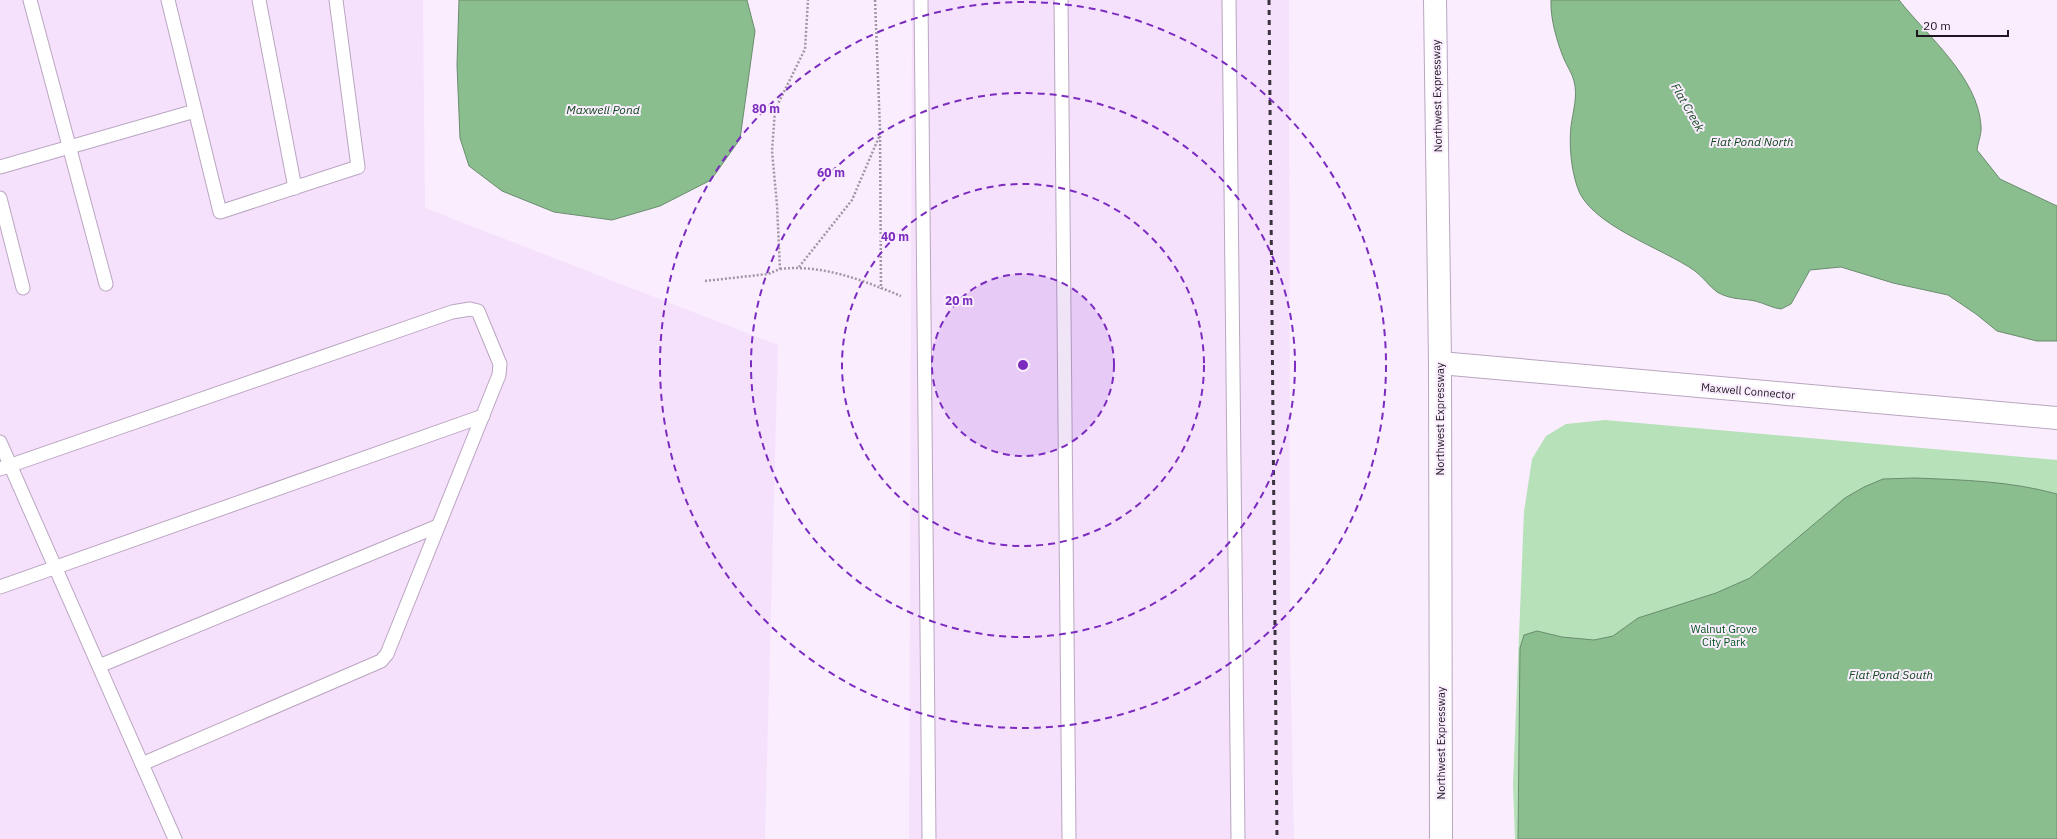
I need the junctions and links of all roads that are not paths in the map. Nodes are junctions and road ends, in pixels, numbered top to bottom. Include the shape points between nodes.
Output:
1 (30, 0) edge
2 (168, 0) edge
3 (260, 0) edge
4 (336, 0) edge
5 (922, 0) edge
6 (1061, 0) edge
7 (1229, 0) edge
8 (1435, 0) edge
9 (195, 111) junction
10 (70, 147) junction
11 (0, 167) edge
12 (295, 188) junction
13 (0, 198) edge
14 (106, 284) dead end
15 (23, 288) dead end
16 (1440, 363) junction
17 (483, 416) junction
18 (2057, 418) edge
19 (0, 442) edge
20 (5, 467) edge
21 (438, 526) junction
22 (55, 567) junction
23 (0, 587) edge
24 (99, 666) junction
25 (142, 764) junction
26 (175, 839) edge
27 (929, 839) edge
28 (1069, 839) edge
29 (1238, 839) edge
30 (1441, 839) edge

1 - 10 lane
2 - 9 lane
3 - 12 lane
4 - 12 lane via 358,167
5 - 27 lane
6 - 28 lane
7 - 29 lane
8 - 16 main road, Northwest Expressway
9 - 10 lane
9 - 12 lane via 220,212
10 - 11 lane
10 - 14 lane
13 - 15 lane
16 - 18 main road, Maxwell Connector
16 - 30 main road, Northwest Expressway
17 - 20 lane via 499,375 500,364 478,311 470,309 452,312
17 - 21 lane
17 - 22 lane
19 - 20 lane
20 - 22 lane
21 - 24 lane
21 - 25 lane via 387,654 381,661
22 - 23 lane
22 - 24 lane
24 - 25 lane
25 - 26 lane

